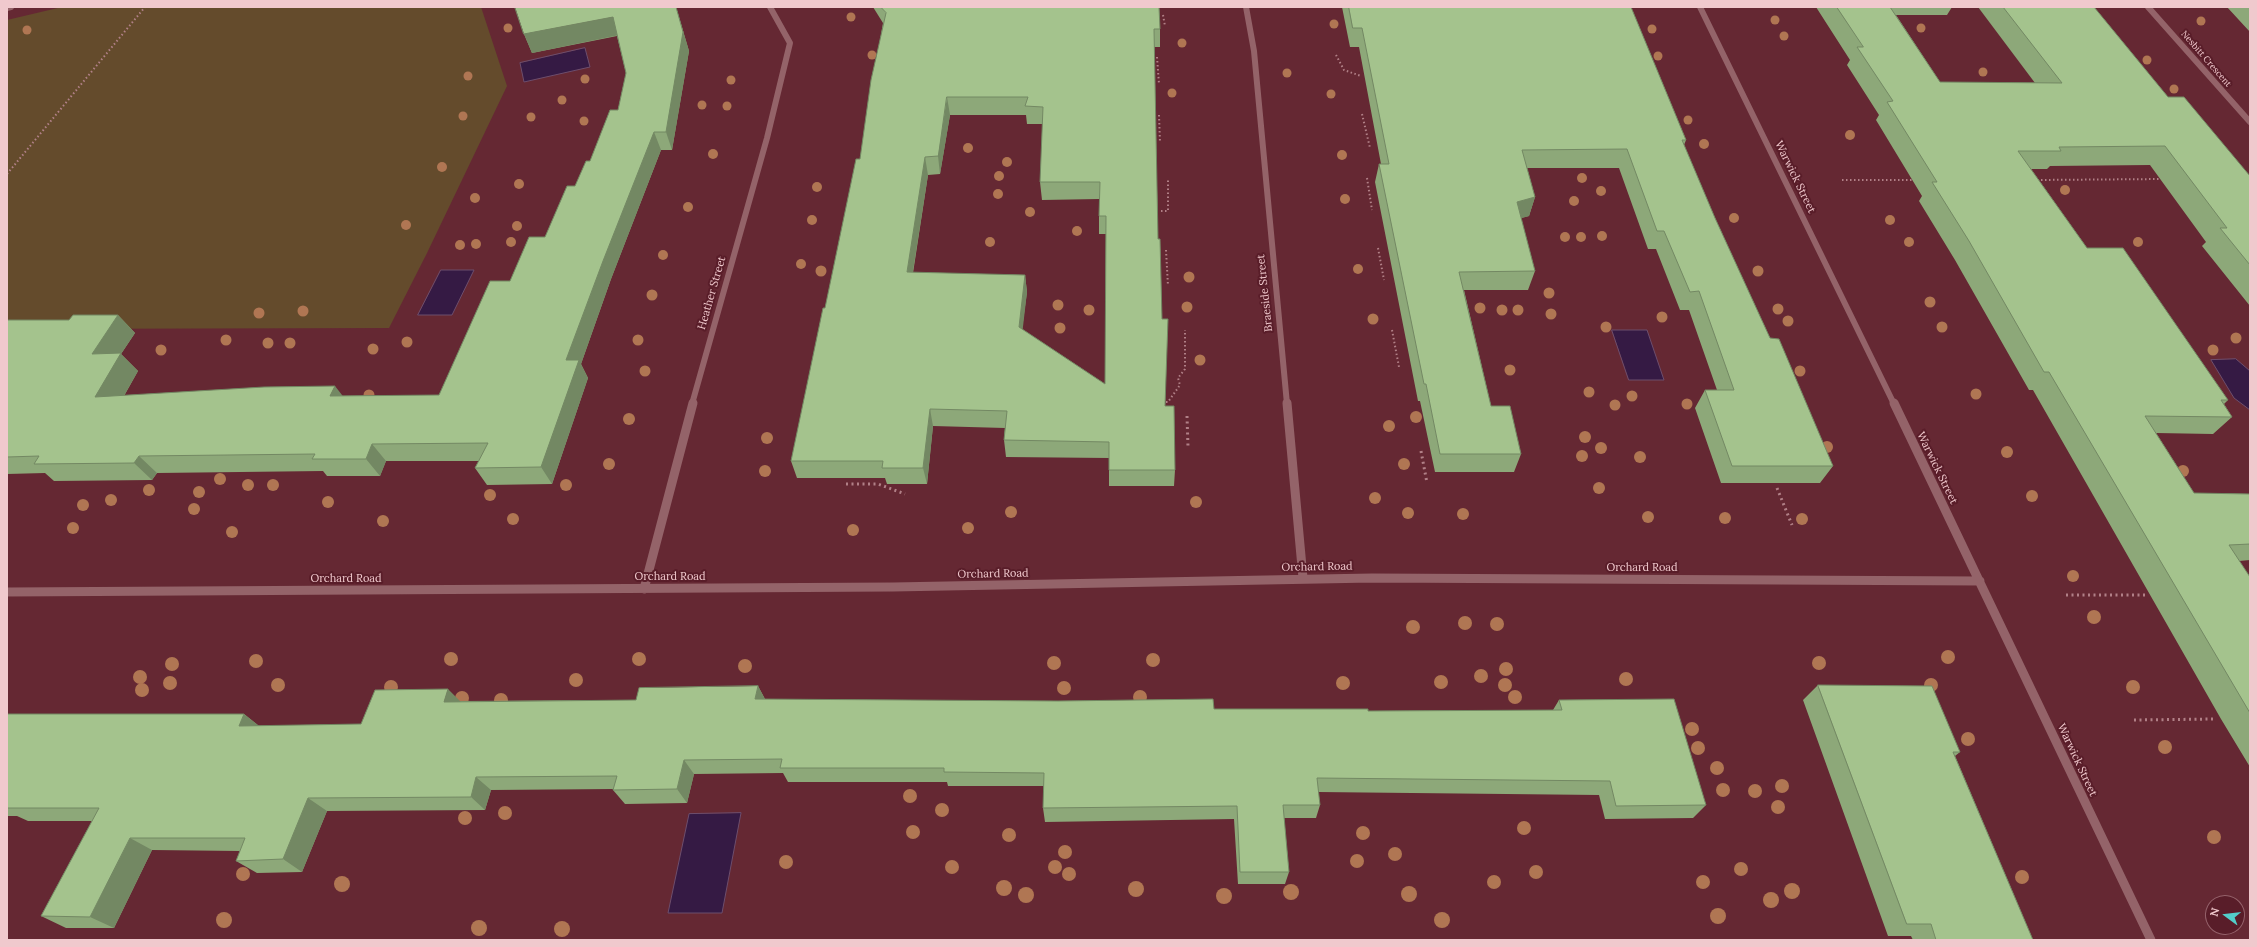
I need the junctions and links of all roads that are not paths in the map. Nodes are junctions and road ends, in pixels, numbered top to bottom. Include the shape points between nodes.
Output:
1 (11, 7) edge
2 (770, 7) edge
3 (1246, 7) edge
4 (1700, 7) edge
5 (2148, 7) edge
6 (7, 8) edge
7 (2250, 122) edge
8 (1303, 578) junction
9 (1980, 581) junction
10 (644, 589) junction
11 (7, 592) edge
12 (2151, 940) edge

1 - 6 street
2 - 10 street, Heather Street via 790,43 780,91 700,375
3 - 8 street, Braeside Street via 1254,51
4 - 9 street, Warwick Street
5 - 7 street, Nesbitt Crescent
8 - 9 street, Orchard Road
8 - 10 street, Orchard Road via 989,586
9 - 12 street, Warwick Street
10 - 11 street, Orchard Road

